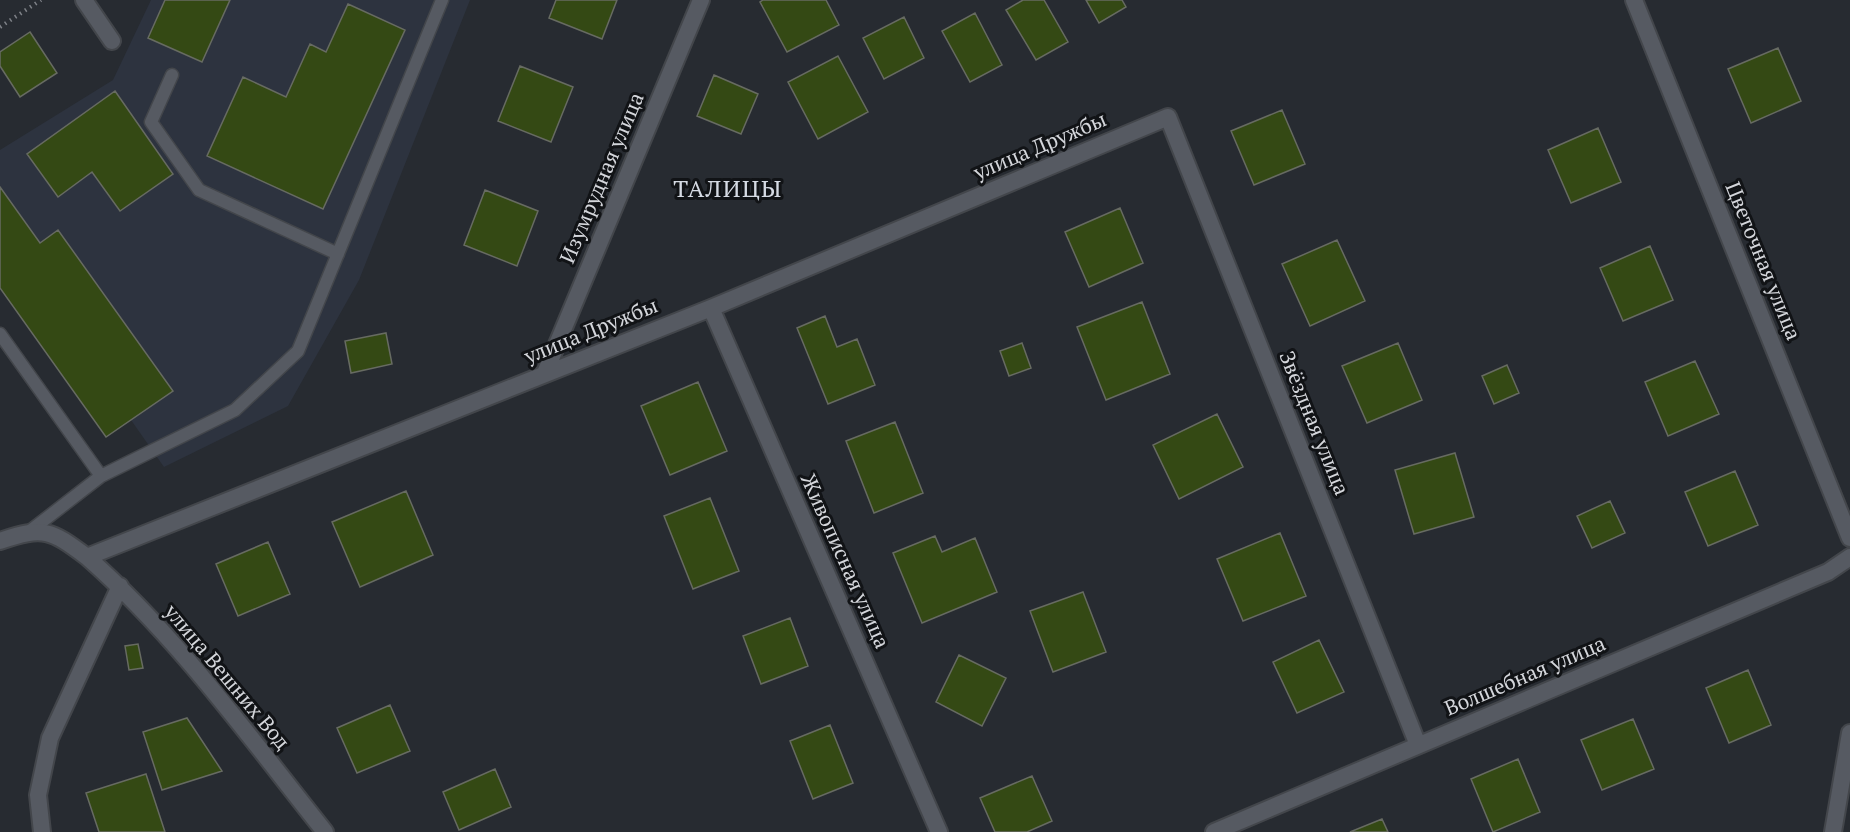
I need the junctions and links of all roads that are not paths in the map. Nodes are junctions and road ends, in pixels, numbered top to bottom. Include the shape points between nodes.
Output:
1 (84, 0) edge
2 (442, 0) edge
3 (701, 0) edge
4 (1634, 0) edge
5 (112, 41) dead end
6 (172, 75) dead end
7 (1168, 117) joint
8 (338, 254) junction
9 (711, 308) junction
10 (0, 334) edge
11 (545, 374) junction
12 (101, 476) junction
13 (30, 531) junction
14 (1850, 538) edge
15 (0, 542) edge
16 (87, 557) junction
17 (1850, 557) edge
18 (120, 586) junction
19 (1850, 734) edge
20 (1418, 745) junction
21 (42, 832) edge
22 (325, 832) edge
23 (939, 832) edge
24 (1214, 832) edge
25 (1833, 832) edge

1 - 5 street
2 - 8 lane
3 - 11 street, Изумрудная улица
4 - 14 street, Цветочная улица
6 - 8 lane via 151,122 199,190
7 - 9 street, улица Дружбы
7 - 20 street, Звёздная улица
8 - 12 lane via 298,351 235,410
9 - 11 street, улица Дружбы
9 - 23 street, Живописная улица
10 - 12 lane
11 - 16 street, улица Дружбы
12 - 13 lane
13 - 15 street
13 - 16 street via 59,536
16 - 18 street, улица Вешних Вод
17 - 20 street, Волшебная улица via 1828,572
18 - 21 street via 50,738 38,795
18 - 22 street, улица Вешних Вод via 174,644
19 - 25 street
20 - 24 street, Волшебная улица

